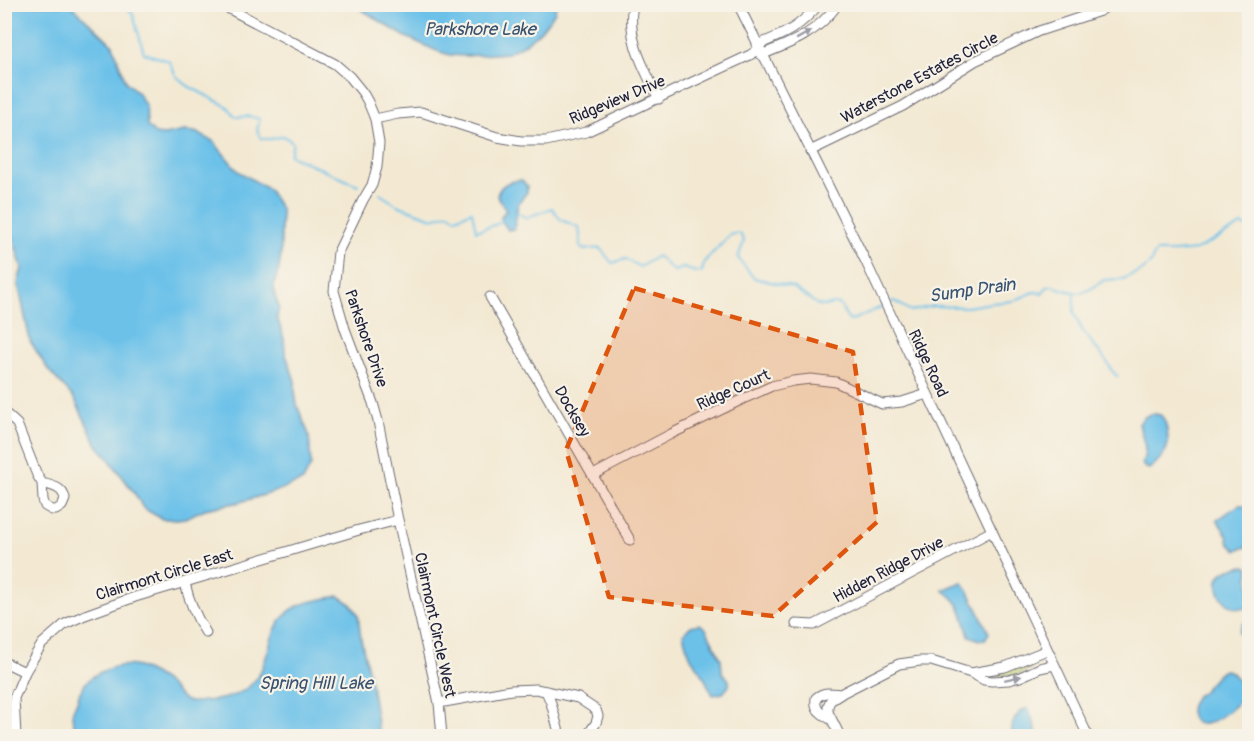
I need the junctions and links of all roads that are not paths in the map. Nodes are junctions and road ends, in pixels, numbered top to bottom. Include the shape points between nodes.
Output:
1 (220, 4) edge
2 (633, 4) edge
3 (738, 4) edge
4 (819, 4) edge
5 (838, 4) edge
6 (1110, 4) edge
7 (759, 50) junction
8 (658, 99) junction
9 (375, 119) junction
10 (810, 151) junction
11 (490, 297) dead end
12 (927, 394) junction
13 (4, 412) edge
14 (594, 475) junction
15 (42, 483) dead end
16 (398, 520) junction
17 (992, 531) junction
18 (630, 540) dead end
19 (185, 583) junction
20 (796, 624) dead end
21 (206, 633) dead end
22 (1047, 650) junction
23 (4, 662) edge
24 (1054, 665) junction
25 (25, 672) junction
26 (971, 673) junction
27 (546, 691) junction
28 (840, 694) junction
29 (439, 703) junction
30 (831, 720) junction
31 (16, 736) edge
32 (442, 736) edge
33 (560, 736) edge
34 (586, 736) edge
35 (840, 736) edge
36 (1088, 736) edge

1 - 9 street, Parkshore Drive via 335,64 363,93
2 - 8 street via 634,43
3 - 7 street, Ridge Road
4 - 7 street via 799,25
7 -> 5 street via 808,35
6 - 10 street, Waterstone Estates Circle via 975,61 909,103
7 - 8 street, Ridgeview Drive
7 - 10 street, Ridge Road
8 - 9 street, Ridgeview Drive via 586,132 546,141 497,137 421,112
9 - 16 street, Parkshore Drive via 379,143 377,168 338,252 334,291 375,409
10 - 12 street, Ridge Road
11 - 14 street, Docksey
12 - 14 street, Ridge Court via 882,404 836,382 811,379 772,386
12 - 17 street, Ridge Road
13 - 15 street via 17,424
14 - 18 street, Docksey
16 - 19 street, Clairmont Circle East
16 - 29 street, Clairmont Circle West
17 - 20 street, Hidden Ridge Drive via 814,625
17 - 22 street, Ridge Road
19 - 21 street via 194,614
19 - 25 street, Clairmont Circle East via 125,600 65,624 42,645
22 - 24 street, Ridge Road
22 - 26 street via 1005,667
23 - 25 street
26 -> 24 street via 984,680 1009,680
24 - 36 street, Ridge Road
25 - 31 street, Clairmont Circle East via 14,698
26 - 28 street via 931,661 909,662
27 - 29 street via 511,690
27 - 33 street
27 - 34 street via 578,698 596,710 596,723
28 - 30 street via 828,705
28 - 30 street via 826,692 816,698 816,708
29 - 32 street, Clairmont Circle West
30 - 35 street

